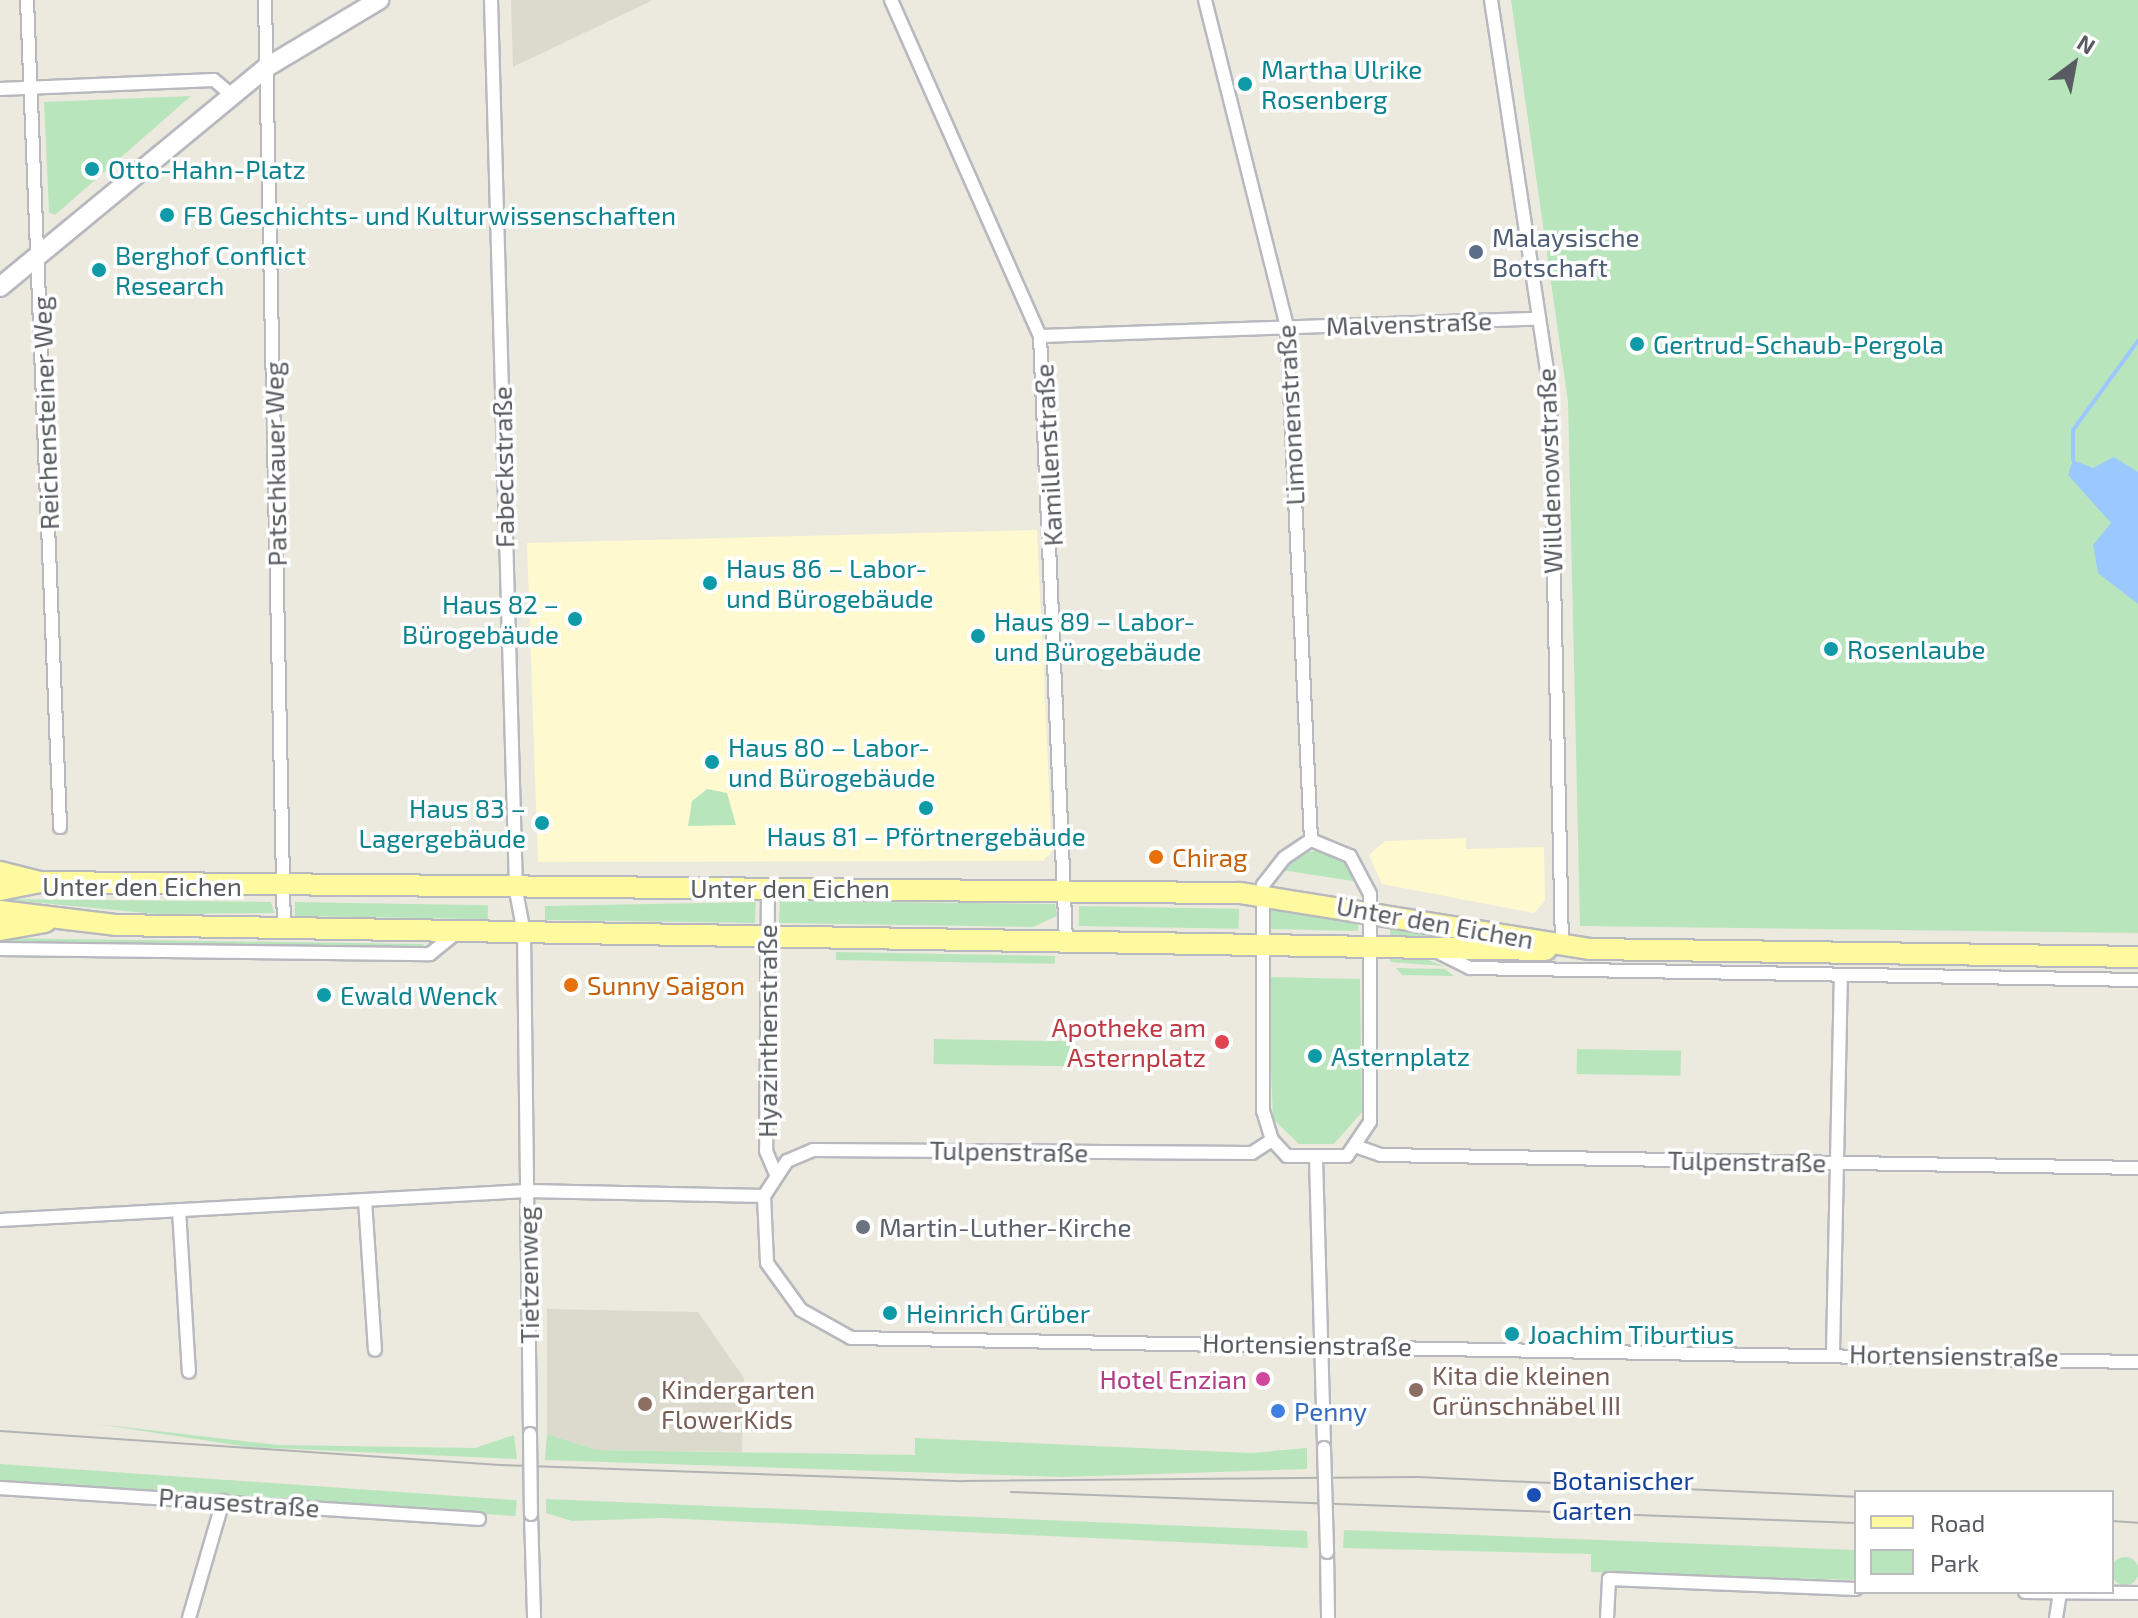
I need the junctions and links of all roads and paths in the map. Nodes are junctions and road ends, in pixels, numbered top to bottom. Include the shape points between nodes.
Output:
1 (27, 0) edge
2 (265, 0) edge
3 (379, 0) edge
4 (491, 0) edge
5 (891, 0) edge
6 (1205, 0) edge
7 (1491, 0) edge
8 (267, 67) junction
9 (31, 88) junction
10 (0, 89) edge
11 (232, 95) junction
12 (39, 255) junction
13 (0, 287) edge
14 (1539, 319) junction
15 (1287, 327) junction
16 (1040, 336) junction
17 (60, 827) dead end
18 (1311, 840) junction
19 (0, 872) edge
20 (40, 882) junction
21 (283, 887) junction
22 (768, 887) junction
23 (0, 890) edge
24 (1066, 890) junction
25 (516, 891) junction
26 (1262, 895) junction
27 (1370, 910) junction
28 (0, 911) edge
29 (45, 922) junction
30 (284, 929) junction
31 (0, 930) edge
32 (457, 932) junction
33 (524, 933) junction
34 (767, 937) junction
35 (1066, 941) junction
36 (1260, 944) junction
37 (1368, 947) junction
38 (1569, 947) junction
39 (1431, 948) junction
40 (0, 949) edge
41 (2138, 957) edge
42 (1841, 976) junction
43 (2138, 980) edge
44 (1272, 1140) junction
45 (1358, 1147) junction
46 (1316, 1158) junction
47 (1835, 1163) junction
48 (2138, 1168) edge
49 (776, 1174) junction
50 (527, 1191) junction
51 (764, 1196) junction
52 (365, 1200) junction
53 (179, 1210) junction
54 (0, 1220) edge
55 (1321, 1343) junction
56 (375, 1350) dead end
57 (1833, 1352) junction
58 (2138, 1362) edge
59 (189, 1372) dead end
60 (0, 1488) edge
61 (223, 1501) junction
62 (479, 1519) dead end
63 (1854, 1589) edge
64 (2114, 1593) edge
65 (2138, 1593) edge
66 (2060, 1594) edge
67 (189, 1618) edge
68 (534, 1618) edge
69 (1328, 1618) edge
70 (1607, 1618) edge
71 (2056, 1618) edge

1 - 9 street, Reichensteiner Weg
2 - 8 street, Patschkauer Weg
3 - 8 main road
4 - 25 street, Fabeckstraße
5 - 16 street, Kamillenstraße
6 - 15 street, Limonenstraße
7 - 14 street, Willdenowstraße
8 - 11 main road
8 - 21 street, Patschkauer Weg
9 - 10 street
9 - 11 street via 214,80
9 - 12 street, Reichensteiner Weg
11 - 12 main road
12 - 13 main road
12 - 17 street, Reichensteiner Weg
14 - 15 street, Malvenstraße
14 - 38 street, Willdenowstraße via 1550,392
15 - 16 street, Malvenstraße
15 - 18 street, Limonenstraße
16 - 24 street, Kamillenstraße
18 - 26 street via 1270,872
18 - 27 street via 1355,861 1369,887
19 - 20 main road
20 - 21 main road, Unter den Eichen
20 - 23 main road, Unter den Eichen
21 - 25 main road, Unter den Eichen
21 - 30 street, Patschkauer Weg
22 - 24 main road, Unter den Eichen
22 - 25 main road, Unter den Eichen
22 - 34 street, Hyazinthenstraße
24 - 26 main road, Unter den Eichen
24 - 35 street, Kamillenstraße
25 - 33 street, Fabeckstraße
26 - 27 main road, Unter den Eichen
26 - 36 street
27 - 37 street
27 - 38 main road, Unter den Eichen
28 - 29 main road, Unter den Eichen
29 - 30 main road, Unter den Eichen
29 - 31 main road
30 - 32 main road, Unter den Eichen
32 - 33 main road, Unter den Eichen
32 - 40 street via 430,954
33 - 34 main road, Unter den Eichen
33 - 50 street, Tietzenweg
34 - 35 main road, Unter den Eichen
34 - 49 street, Hyazinthenstraße via 766,1151
35 - 36 main road, Unter den Eichen
36 - 37 main road, Unter den Eichen
36 - 44 street via 1263,1111
37 - 39 main road, Unter den Eichen
37 - 45 street via 1370,1122
38 - 39 main road, Unter den Eichen
38 - 41 main road, Unter den Eichen
39 - 42 street, Unter den Eichen via 1470,968
42 - 43 street, Unter den Eichen
42 - 47 street
44 - 46 street via 1287,1156
44 - 49 street, Tulpenstraße via 1252,1153 813,1150
45 - 46 street
45 - 47 street, Tulpenstraße via 1381,1155
46 - 55 street
47 - 48 street, Tulpenstraße
47 - 57 street
49 - 51 street, Tulpenstraße
50 - 51 street
50 - 52 street
50 - 68 street, Tietzenweg, bridge
51 - 55 street, Hortensienstraße via 764,1245 774,1278 820,1326 851,1338
52 - 53 street
52 - 56 street
53 - 54 street
53 - 59 street
55 - 57 street, Hortensienstraße
55 - 69 street, bridge
57 - 58 street, Hortensienstraße
60 - 61 street, Prausestraße
61 - 62 street, Prausestraße
61 - 67 street
63 - 70 street via 1609,1579
64 - 65 street
66 - 71 street

